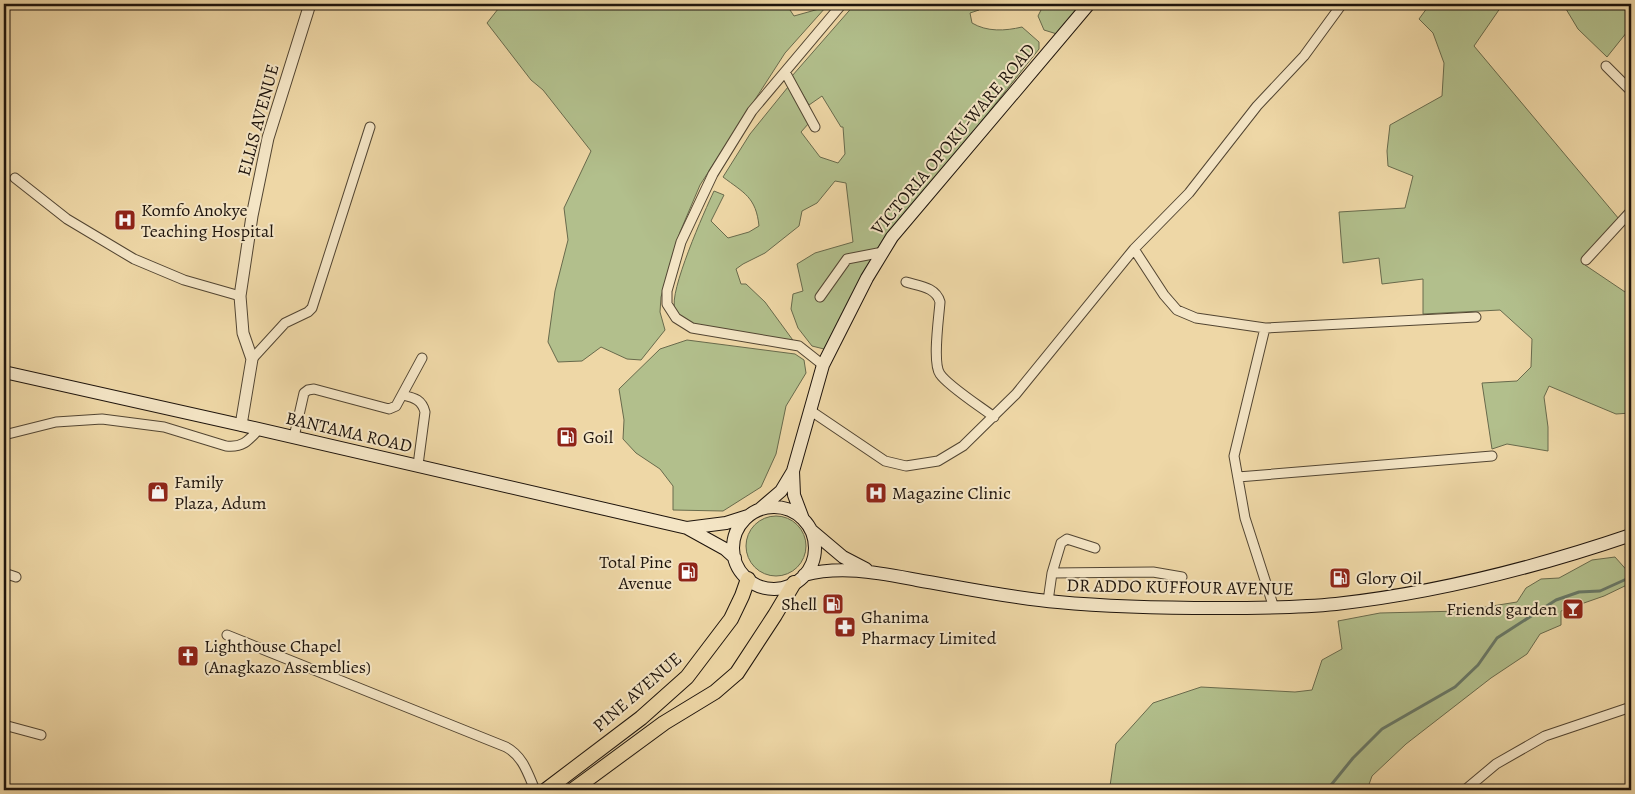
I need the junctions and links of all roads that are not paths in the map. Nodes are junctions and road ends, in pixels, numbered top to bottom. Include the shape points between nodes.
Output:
1 (310, 4) edge
2 (842, 4) edge
3 (1089, 4) edge
4 (1342, 4) edge
5 (1606, 66) dead end
6 (785, 72) junction
7 (1631, 91) edge
8 (370, 127) dead end
9 (815, 127) dead end
10 (15, 178) dead end
11 (1631, 211) edge
12 (1134, 249) junction
13 (883, 252) junction
14 (1586, 260) dead end
15 (906, 282) dead end
16 (240, 296) junction
17 (820, 297) dead end
18 (1476, 317) dead end
19 (1264, 328) junction
20 (422, 358) dead end
21 (252, 359) junction
22 (823, 365) junction
23 (4, 372) edge
24 (403, 395) junction
25 (811, 411) junction
26 (994, 417) junction
27 (241, 425) junction
28 (259, 429) junction
29 (4, 435) edge
30 (294, 437) junction
31 (1492, 456) dead end
32 (418, 465) junction
33 (793, 471) junction
34 (1238, 477) junction
35 (755, 512) junction
36 (807, 525) junction
37 (687, 528) junction
38 (1630, 538) edge
39 (1095, 548) dead end
40 (735, 558) junction
41 (872, 572) junction
42 (4, 573) edge
43 (1052, 573) junction
44 (16, 577) dead end
45 (1182, 577) dead end
46 (748, 579) junction
47 (799, 579) junction
48 (1048, 601) junction
49 (1274, 608) junction
50 (227, 635) dead end
51 (1631, 707) edge
52 (4, 725) edge
53 (41, 736) dead end
54 (535, 790) edge
55 (546, 790) edge
56 (572, 790) edge
57 (1465, 790) edge

1 - 16 street, ELLIS AVENUE via 268,138
2 - 6 street
3 - 13 main road, VICTORIA OPOKU-WARE ROAD via 892,237
4 - 12 street via 1304,56 1257,106 1188,193
5 - 7 street
6 - 9 street
6 - 22 street via 752,111 713,174 681,242 667,291 667,304 676,318 692,328 799,346
8 - 21 street via 312,308 285,322
10 - 16 street via 67,219 134,259 184,280
11 - 14 street
12 - 19 street via 1177,310 1196,318
12 - 26 street
13 - 17 street via 847,259
13 - 22 main road, VICTORIA OPOKU-WARE ROAD
15 - 26 street via 934,291 938,296 936,363 939,373
16 - 21 street, ELLIS AVENUE via 243,333
18 - 19 street
19 - 34 street via 1234,456
20 - 24 street
21 - 27 street, ELLIS AVENUE
22 - 25 main road, VICTORIA OPOKU-WARE ROAD
23 - 27 main road, BANTAMA ROAD
24 - 30 street via 396,406 389,409 308,390 304,393
24 - 32 street via 423,404 425,412
25 - 26 street via 885,461 906,466 938,461 963,446
25 - 33 main road, VICTORIA OPOKU-WARE ROAD
27 - 28 main road, BANTAMA ROAD
28 - 29 street via 236,447 164,427 102,419 56,422
28 - 30 main road, BANTAMA ROAD
30 - 32 main road, BANTAMA ROAD
31 - 34 street
32 - 37 main road, BANTAMA ROAD
33 - 35 main road via 780,491
33 - 36 main road via 794,494
34 - 49 street via 1245,518
35 - 36 main road via 780,508 793,512
35 - 37 main road via 726,523
35 - 40 main road via 736,531 733,544
36 - 41 main road via 843,557
36 - 47 main road via 814,543 813,557
37 - 40 main road
38 - 49 main road, DR ADDO KUFFOUR AVENUE via 1490,576 1392,596
39 - 43 street via 1067,539 1060,543
40 - 46 main road
41 - 47 main road via 835,570 816,572
41 - 48 main road, DR ADDO KUFFOUR AVENUE
42 - 44 street
43 - 45 street via 1153,572
43 - 48 street
46 - 47 main road via 760,586 774,588 788,586
46 - 55 main road, PINE AVENUE via 731,619 687,677 641,718
47 - 56 main road via 737,673 715,692 664,723
48 - 49 main road, DR ADDO KUFFOUR AVENUE via 1116,606
50 - 54 street via 514,751
51 - 57 street via 1545,736 1496,764
52 - 53 street

